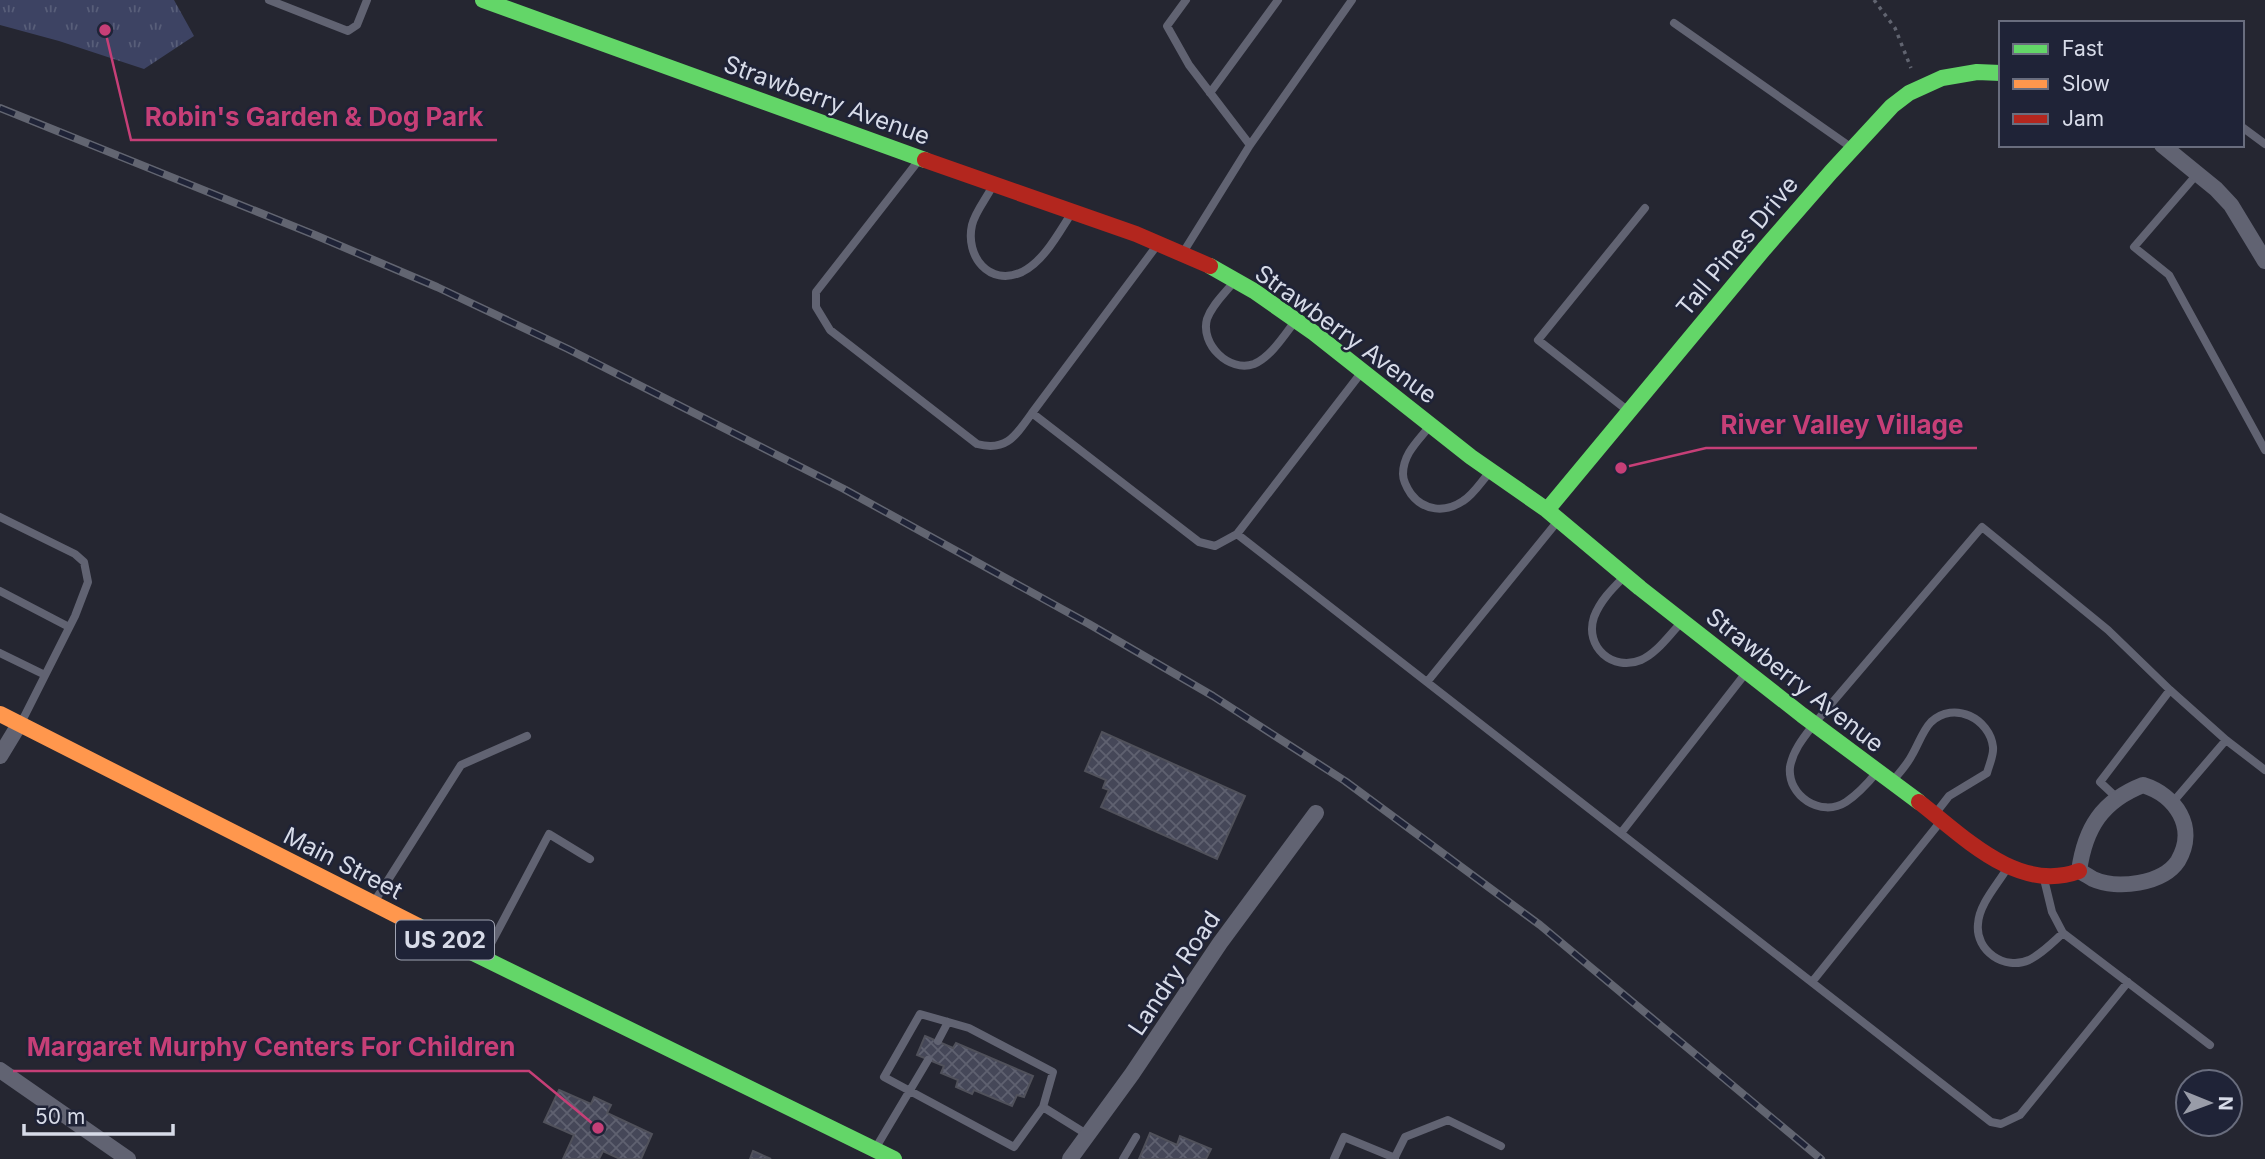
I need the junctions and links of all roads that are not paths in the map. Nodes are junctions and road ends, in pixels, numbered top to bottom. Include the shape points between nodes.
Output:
1 (270, 0) edge
2 (367, 0) edge
3 (483, 0) edge
4 (1186, 0) edge
5 (1278, 0) edge
6 (1352, 0) edge
7 (1674, 23) dead end
8 (1999, 73) edge
9 (1210, 93) junction
10 (2244, 128) edge
11 (2265, 144) edge
12 (1250, 145) junction
13 (2165, 147) edge
14 (1852, 148) junction
15 (920, 158) junction
16 (2198, 173) junction
17 (994, 184) junction
18 (1645, 208) dead end
19 (1072, 212) junction
20 (1158, 243) junction
21 (1182, 254) junction
22 (2265, 261) edge
23 (1235, 281) junction
24 (1296, 320) junction
25 (1363, 370) junction
26 (1629, 412) junction
27 (1032, 414) junction
28 (1431, 424) junction
29 (2265, 450) edge
30 (1491, 471) junction
31 (1553, 515) junction
32 (0, 517) edge
33 (1237, 534) junction
34 (1625, 575) junction
35 (0, 591) edge
36 (1682, 621) junction
37 (69, 627) junction
38 (0, 653) edge
39 (1747, 672) junction
40 (45, 675) junction
41 (1427, 682) junction
42 (2169, 690) junction
43 (0, 714) edge
44 (20, 723) junction
45 (1814, 724) junction
46 (527, 736) dead end
47 (2226, 740) junction
48 (0, 756) edge
49 (2265, 771) edge
50 (1877, 772) junction
51 (1891, 783) junction
52 (2116, 797) junction
53 (2173, 802) junction
54 (1316, 813) dead end
55 (1938, 817) junction
56 (1621, 833) junction
57 (590, 859) dead end
58 (2008, 867) junction
59 (2080, 871) junction
60 (2044, 877) junction
61 (372, 904) junction
62 (2063, 933) junction
63 (482, 959) junction
64 (1812, 982) junction
65 (2128, 982) junction
66 (948, 1023) junction
67 (938, 1041) dead end
68 (2210, 1045) dead end
69 (928, 1060) dead end
70 (0, 1070) edge
71 (910, 1090) junction
72 (1043, 1107) junction
73 (1088, 1135) junction
74 (1136, 1137) dead end
75 (1501, 1146) dead end
76 (875, 1149) junction
77 (1395, 1158) edge
78 (128, 1159) edge
79 (894, 1159) edge
80 (1070, 1159) edge
81 (1123, 1159) edge
82 (1334, 1159) edge

1 - 2 lane via 348,31 357,25
3 - 15 main road, Strawberry Avenue
4 - 9 lane via 1167,26
5 - 9 lane
6 - 12 lane
7 - 14 lane
8 - 14 main road, Tall Pines Drive via 1974,71 1924,84 1889,110
9 - 12 lane
10 - 11 lane
12 - 21 lane
13 - 16 street
14 - 26 main road, Tall Pines Drive
15 - 17 main road, Strawberry Avenue
15 - 27 lane via 816,292 816,307 830,330 977,444 991,448 1008,441
16 - 22 street via 2231,205
16 - 29 lane via 2134,247 2169,275
17 - 19 main road, Strawberry Avenue
17 - 19 lane via 972,222 970,242 975,259 989,272 1006,275 1028,268 1045,253
18 - 26 lane via 1538,340
19 - 20 main road, Strawberry Avenue
20 - 21 main road, Strawberry Avenue
20 - 27 lane
21 - 23 main road, Strawberry Avenue
23 - 24 main road, Strawberry Avenue
23 - 24 lane via 1206,321 1207,335 1222,358 1252,365 1265,357
24 - 25 main road, Strawberry Avenue
25 - 28 main road, Strawberry Avenue
25 - 33 lane
26 - 31 main road, Tall Pines Drive
27 - 33 lane via 1199,542 1214,546
28 - 30 main road, Strawberry Avenue
28 - 30 lane via 1406,456 1402,476 1419,504 1449,508 1465,500
30 - 31 main road, Strawberry Avenue
31 - 34 main road, Strawberry Avenue
31 - 41 lane
32 - 37 lane via 84,562 88,582
33 - 41 lane
34 - 36 main road, Strawberry Avenue
34 - 36 lane via 1593,620 1600,653 1613,662 1640,660 1653,653
35 - 37 lane
36 - 39 main road, Strawberry Avenue
37 - 40 lane
38 - 40 lane
39 - 45 main road, Strawberry Avenue
39 - 56 lane
40 - 44 lane
41 - 56 lane
42 - 45 lane via 2108,631 1982,527
42 - 47 lane
42 - 52 lane via 2100,782
43 - 44 main road, Main Street / US 202
44 - 48 street
44 - 61 main road, Main Street / US 202
45 - 50 main road, Strawberry Avenue
45 - 50 lane via 1793,755 1790,769 1792,783 1813,806 1844,804
46 - 61 lane via 461,765
47 - 49 lane
47 - 53 lane
50 - 51 main road, Strawberry Avenue
51 - 55 main road, Strawberry Avenue
51 - 55 lane via 1932,722 1949,713 1976,718 1988,730 1994,749 1987,773 1950,796
52 - 53 street via 2143,785
52 - 59 street via 2091,829 2082,848
53 - 59 street, Strawberry Avenue via 2185,836 2171,869 2138,884 2095,880
54 - 73 street, Landry Road
55 - 58 main road, Strawberry Avenue
55 - 64 lane
56 - 64 lane
57 - 63 lane via 549,834
58 - 60 main road, Strawberry Avenue
58 - 62 lane via 1978,923 1979,940 1986,951 1999,960 2027,961
59 - 60 main road, Strawberry Avenue via 2066,877
60 - 62 lane via 2052,912
61 - 63 main road, Main Street / US 202
62 - 65 lane
63 - 76 main road, Main Street / US 202
64 - 65 lane via 1991,1122 2001,1124 2020,1115
65 - 68 lane
66 - 67 lane
66 - 71 lane via 920,1014 884,1077
66 - 72 lane via 969,1028 1053,1072
69 - 71 lane
70 - 78 street
71 - 72 lane via 1014,1147
71 - 76 lane
72 - 73 lane
73 - 80 street, Landry Road
74 - 81 lane
75 - 77 lane via 1448,1120 1405,1137
76 - 79 main road, Main Street / US 202
77 - 82 lane via 1344,1137

